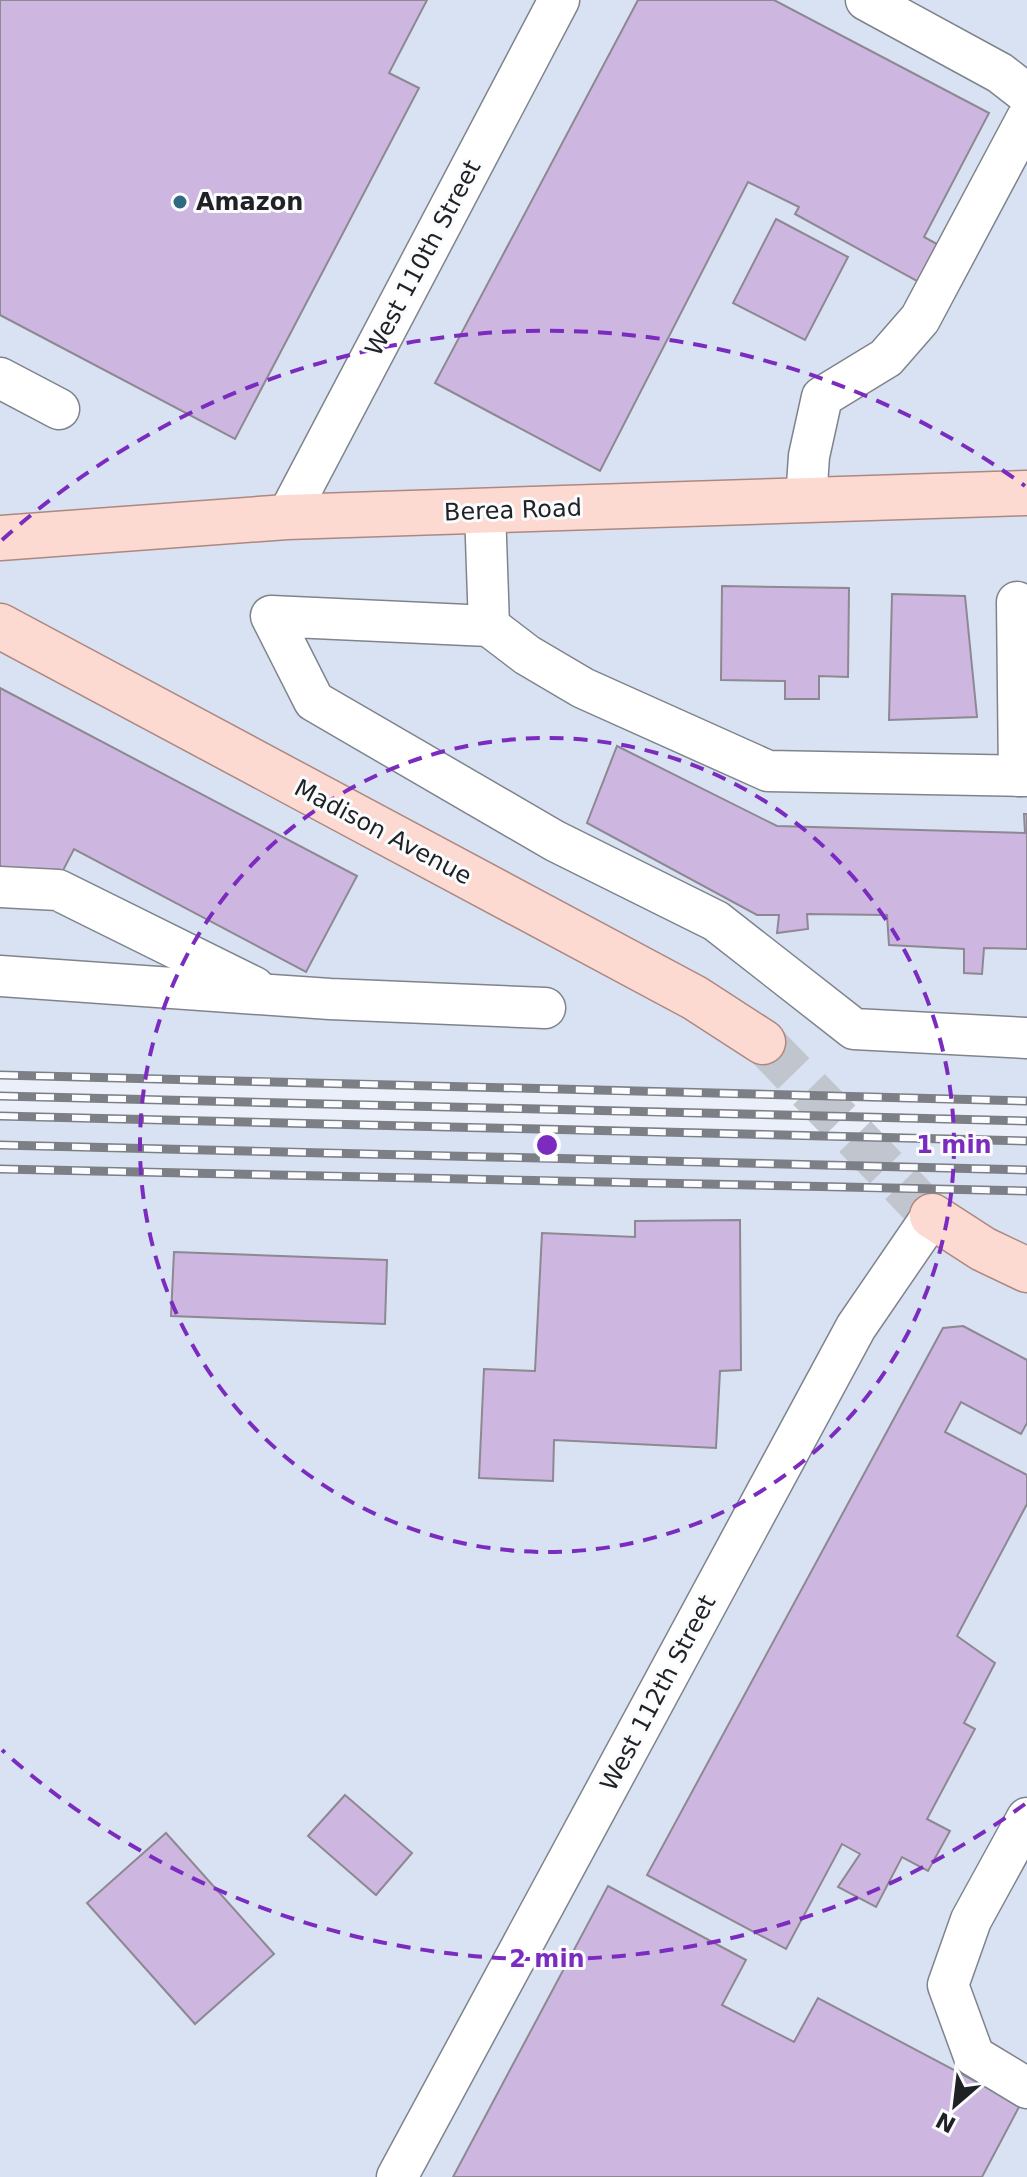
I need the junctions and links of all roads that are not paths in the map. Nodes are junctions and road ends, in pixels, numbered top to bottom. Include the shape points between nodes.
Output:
1 (559, 0) edge
2 (866, 0) edge
3 (1027, 94) edge
4 (1027, 118) edge
5 (0, 378) edge
6 (0, 413) edge
7 (1027, 493) edge
8 (806, 500) junction
9 (485, 510) junction
10 (287, 517) junction
11 (0, 538) edge
12 (1017, 602) dead end
13 (0, 626) edge
14 (489, 626) junction
15 (1023, 776) edge
16 (0, 887) edge
17 (0, 976) edge
18 (272, 995) junction
19 (545, 1008) dead end
20 (1027, 1038) edge
21 (763, 1042) tunnel mouth
22 (932, 1216) joint
23 (1027, 1270) edge
24 (1027, 1818) edge
25 (1027, 2088) edge
26 (397, 2177) edge

1 - 10 street, West 110th Street
2 - 3 street via 1000,73
4 - 8 street via 920,319 886,358 822,397
5 - 6 street via 59,409
7 - 8 main road, Berea Road
8 - 9 main road, Berea Road
9 - 10 main road, Berea Road
9 - 14 street
10 - 11 main road, Berea Road
12 - 15 street
13 - 21 main road, Madison Avenue via 695,998
14 - 15 street via 583,688 768,771
14 - 20 street via 271,616 314,701 555,841 716,921 854,1029
16 - 18 street via 58,890
17 - 18 street
18 - 19 street
22 - 23 main road
22 - 26 street, West 112th Street via 856,1327
24 - 25 street via 971,1920 948,1985 974,2056

